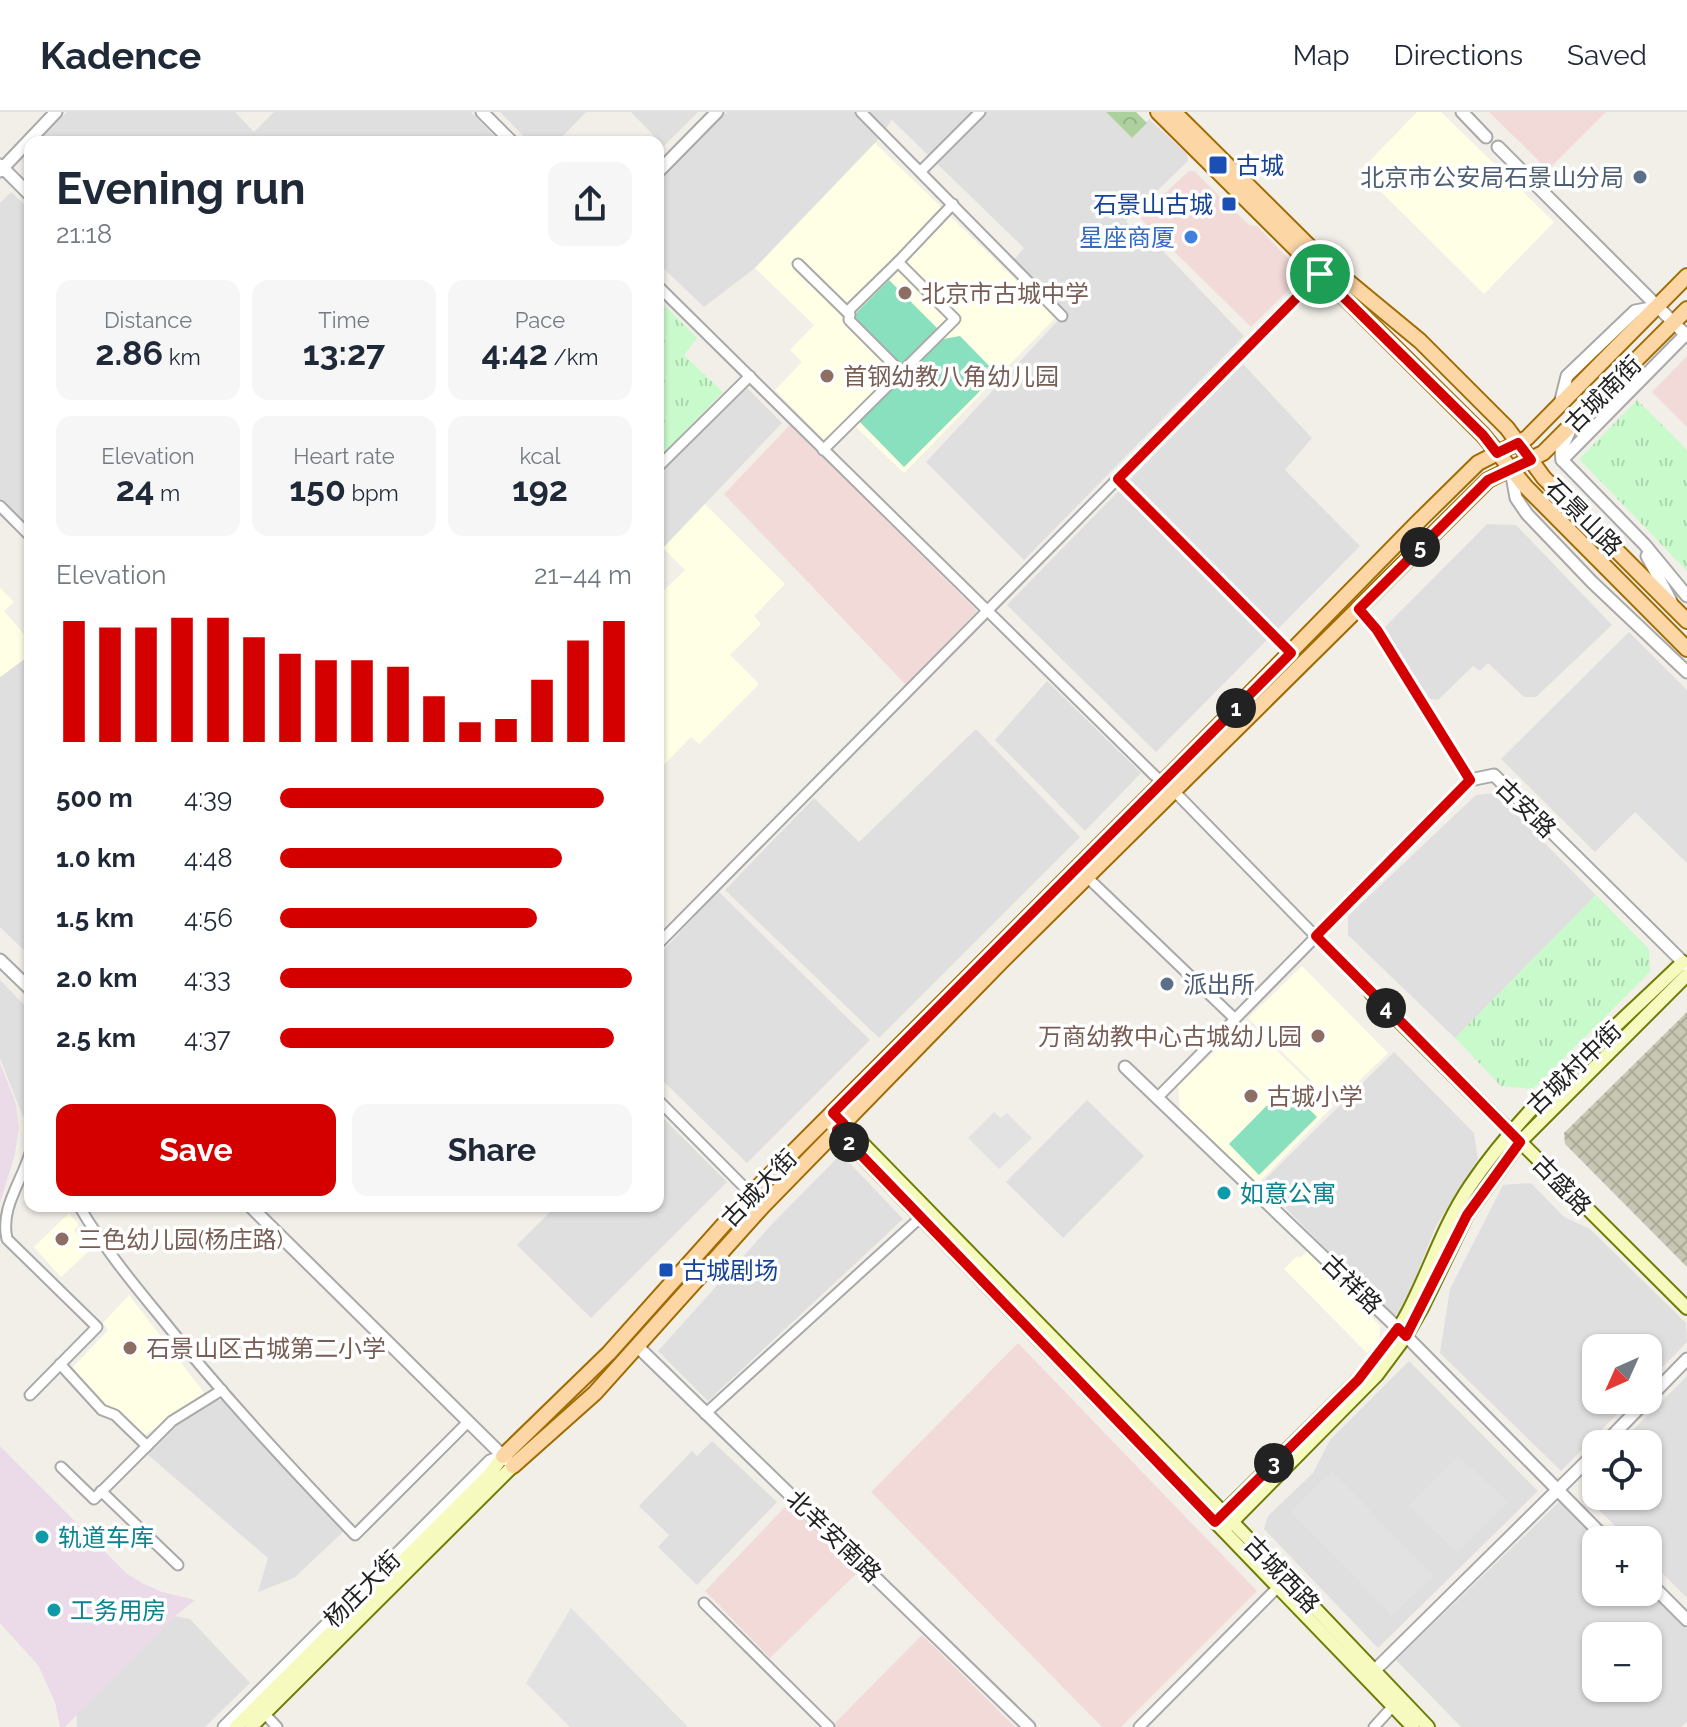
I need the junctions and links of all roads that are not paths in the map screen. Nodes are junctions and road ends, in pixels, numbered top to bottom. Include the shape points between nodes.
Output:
1 (56, 112) edge
2 (482, 112) edge
3 (717, 112) edge
4 (861, 112) edge
5 (980, 112) edge
6 (1158, 112) edge
7 (1174, 112) edge
8 (1462, 112) edge
9 (32, 136) edge
10 (506, 136) edge
11 (1486, 137) dead end
12 (24, 145) edge
13 (1498, 147) dead end
14 (664, 166) edge
15 (1, 168) edge
16 (921, 171) junction
17 (24, 189) edge
18 (953, 204) junction
19 (898, 262) junction
20 (798, 264) dead end
21 (1320, 274) junction
22 (1687, 276) edge
23 (664, 292) edge
24 (1656, 307) junction
25 (1687, 309) edge
26 (850, 315) junction
27 (1062, 316) dead end
28 (1674, 323) junction
29 (1686, 335) edge
30 (902, 373) junction
31 (750, 376) junction
32 (1573, 424) junction
33 (1518, 443) junction
34 (823, 450) junction
35 (1497, 453) junction
36 (1531, 460) junction
37 (1562, 460) junction
38 (664, 461) edge
39 (1511, 470) junction
40 (1118, 479) junction
41 (0, 506) edge
42 (1627, 527) junction
43 (24, 530) edge
44 (1687, 596) edge
45 (1675, 608) junction
46 (1359, 609) junction
47 (987, 613) junction
48 (1687, 621) edge
49 (1687, 649) edge
50 (1291, 653) junction
51 (1687, 672) edge
52 (1470, 780) junction
53 (1168, 786) junction
54 (1088, 878) junction
55 (1316, 936) junction
56 (664, 938) edge
57 (0, 960) edge
58 (1686, 968) edge
59 (24, 983) edge
60 (1371, 993) joint
61 (1235, 1019) junction
62 (1125, 1067) dead end
63 (1158, 1097) junction
64 (664, 1106) edge
65 (835, 1122) junction
66 (1509, 1131) junction
67 (1520, 1142) junction
68 (24, 1165) edge
69 (751, 1194) junction
70 (83, 1212) edge
71 (256, 1212) edge
72 (921, 1217) junction
73 (1687, 1308) edge
74 (1402, 1332) junction
75 (638, 1347) junction
76 (1687, 1359) edge
77 (60, 1364) junction
78 (1662, 1384) edge
79 (222, 1390) junction
80 (30, 1395) dead end
81 (705, 1414) junction
82 (1633, 1414) edge
83 (468, 1422) junction
84 (1617, 1430) edge
85 (147, 1446) junction
86 (508, 1461) junction
87 (1582, 1466) edge
88 (61, 1467) dead end
89 (101, 1491) junction
90 (1557, 1491) junction
91 (1223, 1522) junction
92 (1593, 1526) edge
93 (178, 1565) dead end
94 (1278, 1587) junction
95 (1662, 1595) edge
96 (704, 1603) dead end
97 (1687, 1620) edge
98 (1370, 1675) junction
99 (1393, 1706) junction
100 (264, 1713) junction
101 (224, 1727) edge
102 (236, 1727) edge
103 (251, 1727) edge
104 (277, 1727) edge
105 (829, 1727) edge
106 (1029, 1727) edge
107 (1139, 1727) edge
108 (1374, 1727) edge
109 (1413, 1727) edge
110 (1428, 1727) edge

1 - 9 street
2 - 10 street
3 - 14 street
4 - 16 street
5 - 16 street
6 - 21 main road
7 - 33 main road, 石景山路 via 1328,265 1420,341
8 - 11 street
12 - 15 street
13 - 24 street
15 - 17 street
16 - 18 street
18 - 19 street
18 - 27 street
19 - 26 street via 850,309
19 - 30 street via 955,319
20 - 26 street
21 - 35 main road
21 - 40 street
22 - 24 main road, 古城南街
23 - 31 street
24 - 28 street
24 - 33 main road, 古城南街
25 - 28 main road, 古城南街
26 - 30 street via 849,320
28 - 29 street
28 - 32 main road, 古城南街
29 - 37 street
30 - 34 street
31 - 34 street
31 - 38 street
32 - 36 main road, 古城南街
32 - 37 street
33 - 35 main road, 古城南街
33 - 36 main road, 石景山路
34 - 47 street
35 - 39 main road, 石景山路
35 - 50 main road, 古城大街 via 1478,463
36 - 39 main road, 古城南街
36 - 45 main road, 石景山路
37 - 42 street
39 - 46 main road, 古城大街 via 1488,480
39 - 49 main road, 石景山路
39 - 51 street via 1516,498 1527,514
40 - 47 street
40 - 50 street
41 - 43 street
42 - 44 street
42 - 45 street
45 - 48 main road, 石景山路
46 - 52 street, 古安路
46 - 53 main road, 古城大街
47 - 53 street
47 - 56 street
50 - 53 main road, 古城大街
52 - 55 street
52 - 58 street, 古安路 via 1494,775
53 - 54 main road, 古城大街
53 - 55 street
53 - 65 main road, 古城大街
54 - 61 street
54 - 65 main road, 古城大街
55 - 60 street
55 - 61 street
57 - 59 street
58 - 66 main road, 古城村中街
58 - 67 main road, 古城村中街
60 - 66 main road, 古盛路
61 - 63 street
62 - 63 street, 古祥路
63 - 74 street, 古祥路
64 - 69 street
65 - 69 main road, 古城大街
65 - 72 main road, 古城西路
65 - 75 main road, 古城大街
65 - 91 main road, 古城西路
66 - 67 main road, 古盛路
66 - 74 main road, 古城村中街 via 1447,1224
67 - 73 main road, 古盛路
67 - 74 main road, 古城村中街 via 1467,1215
68 - 77 street via 3,1209 7,1239 97,1327
69 - 86 main road, 古城大街
70 - 79 street via 110,1255
71 - 83 street
72 - 81 street
72 - 91 main road, 古城西路
74 - 90 street, 古祥路
74 - 91 main road, 古城村中街
75 - 81 street, 北辛安南路
75 - 86 main road, 古城大街 via 595,1393
76 - 78 street
77 - 80 street
77 - 85 street via 102,1410 115,1415
79 - 83 street via 355,1535
79 - 85 street via 172,1421
81 - 106 street, 北辛安南路
82 - 84 street
83 - 86 street
85 - 89 street
86 - 100 main road, 杨庄大街
86 - 101 street, 杨庄大街 via 490,1461
86 - 102 main road
87 - 90 street
88 - 89 street via 94,1499
89 - 93 street
90 - 92 street, 古祥路
90 - 98 street
91 - 94 main road, 古城西路
91 - 98 main road, 古城西路
94 - 98 main road, 古城西路
94 - 107 street
95 - 97 street
96 - 105 street
98 - 99 main road, 古城西路
98 - 110 main road, 古城西路
99 - 108 street
99 - 109 main road, 古城西路
100 - 103 main road, 杨庄大街
100 - 104 street

